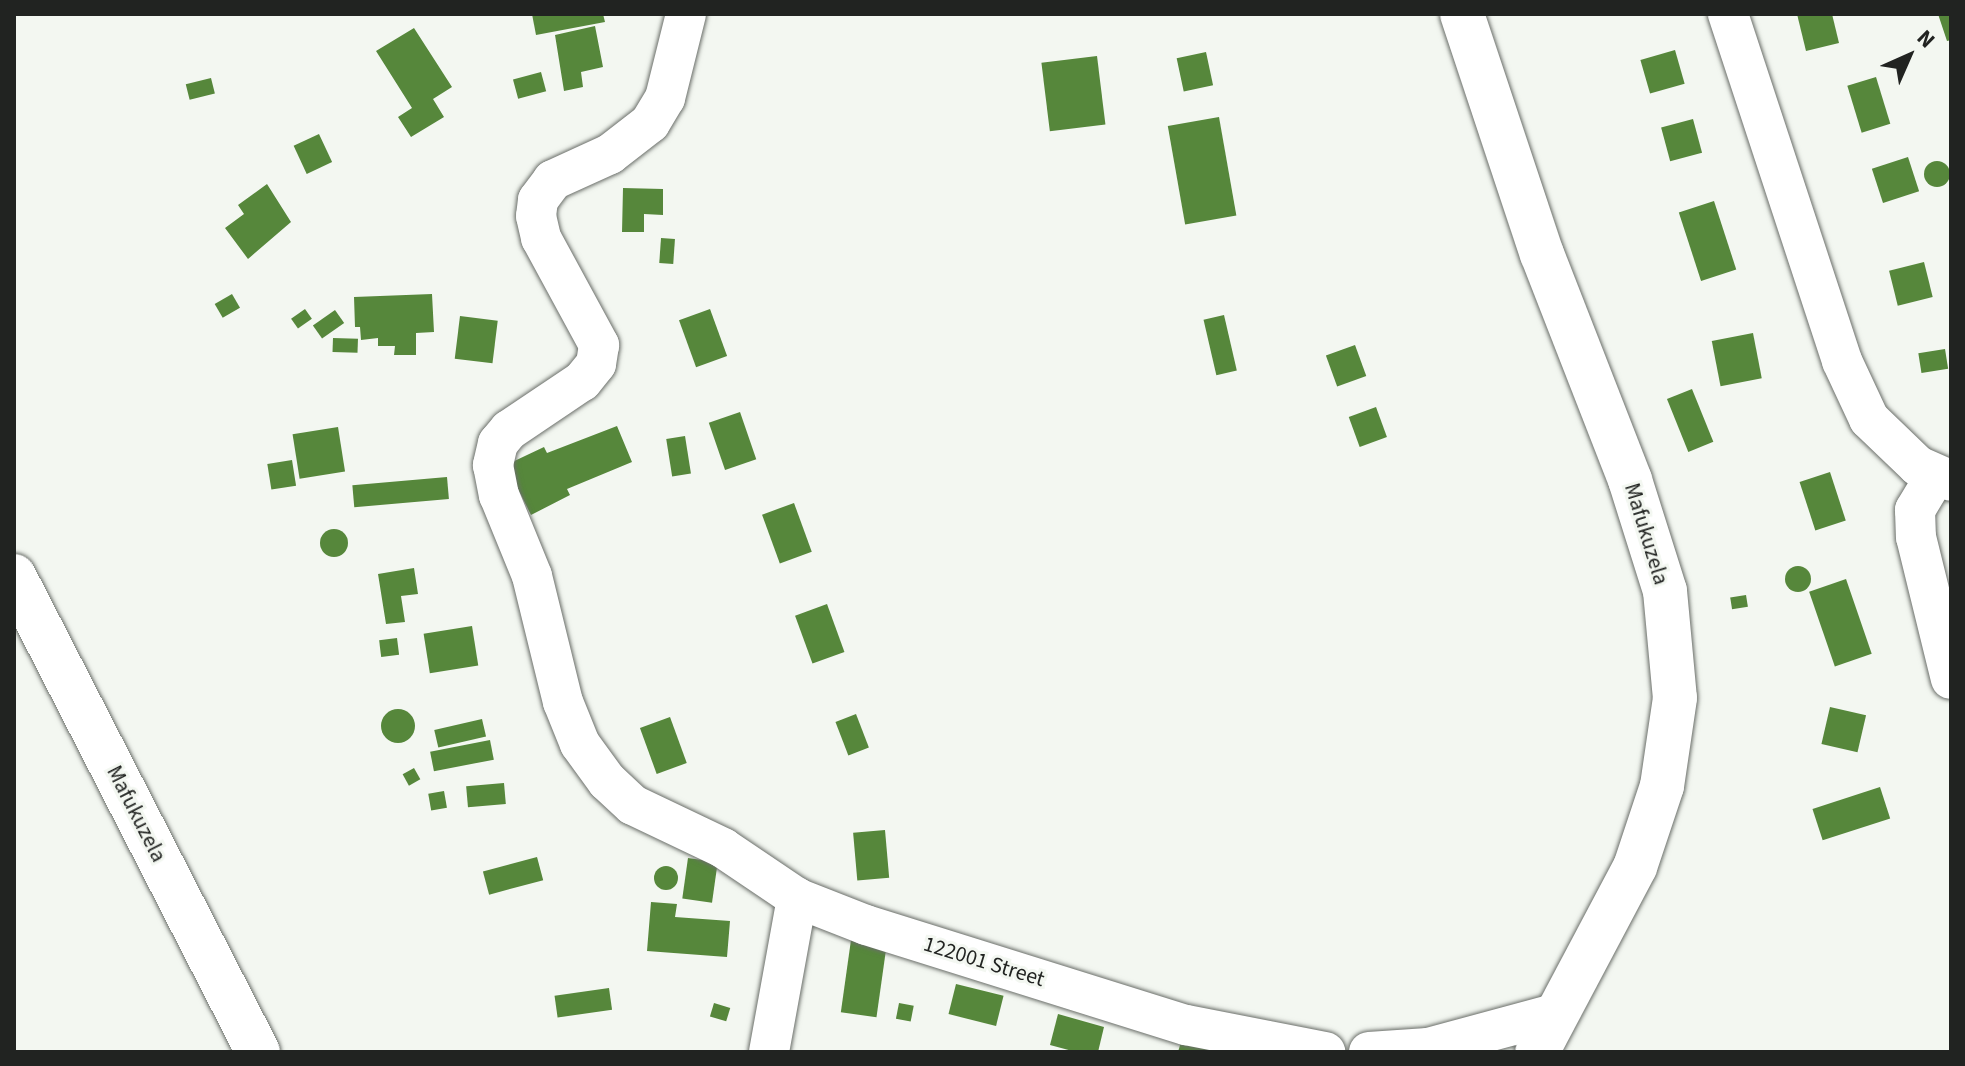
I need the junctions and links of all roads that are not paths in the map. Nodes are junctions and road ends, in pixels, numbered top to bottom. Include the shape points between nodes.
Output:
1 (686, 14) edge
2 (1462, 14) edge
3 (1728, 14) edge
4 (1944, 478) edge
5 (14, 576) edge
6 (1951, 679) edge
7 (797, 898) junction
8 (1558, 1013) junction
9 (258, 1052) edge
10 (769, 1052) edge
11 (1325, 1052) edge
12 (1369, 1052) edge
13 (1537, 1052) edge

1 - 7 street, 122001 Street via 665,98 650,123 610,154 553,180 538,200 541,238 599,345 596,364 582,381 509,430 498,443 493,465 499,495 532,576 563,702 580,744 633,805 723,848
2 - 8 main road, Mafukuzela via 1542,254 1630,480 1665,591 1675,698 1662,786 1635,867
3 - 4 street via 1842,361 1869,419 1918,466
4 - 6 street via 1915,510 1916,537
5 - 9 main road, Mafukuzela
7 - 10 street
7 - 11 street, 122001 Street via 866,925 1186,1025
8 - 12 street via 1428,1048
8 - 13 main road, Mafukuzela

